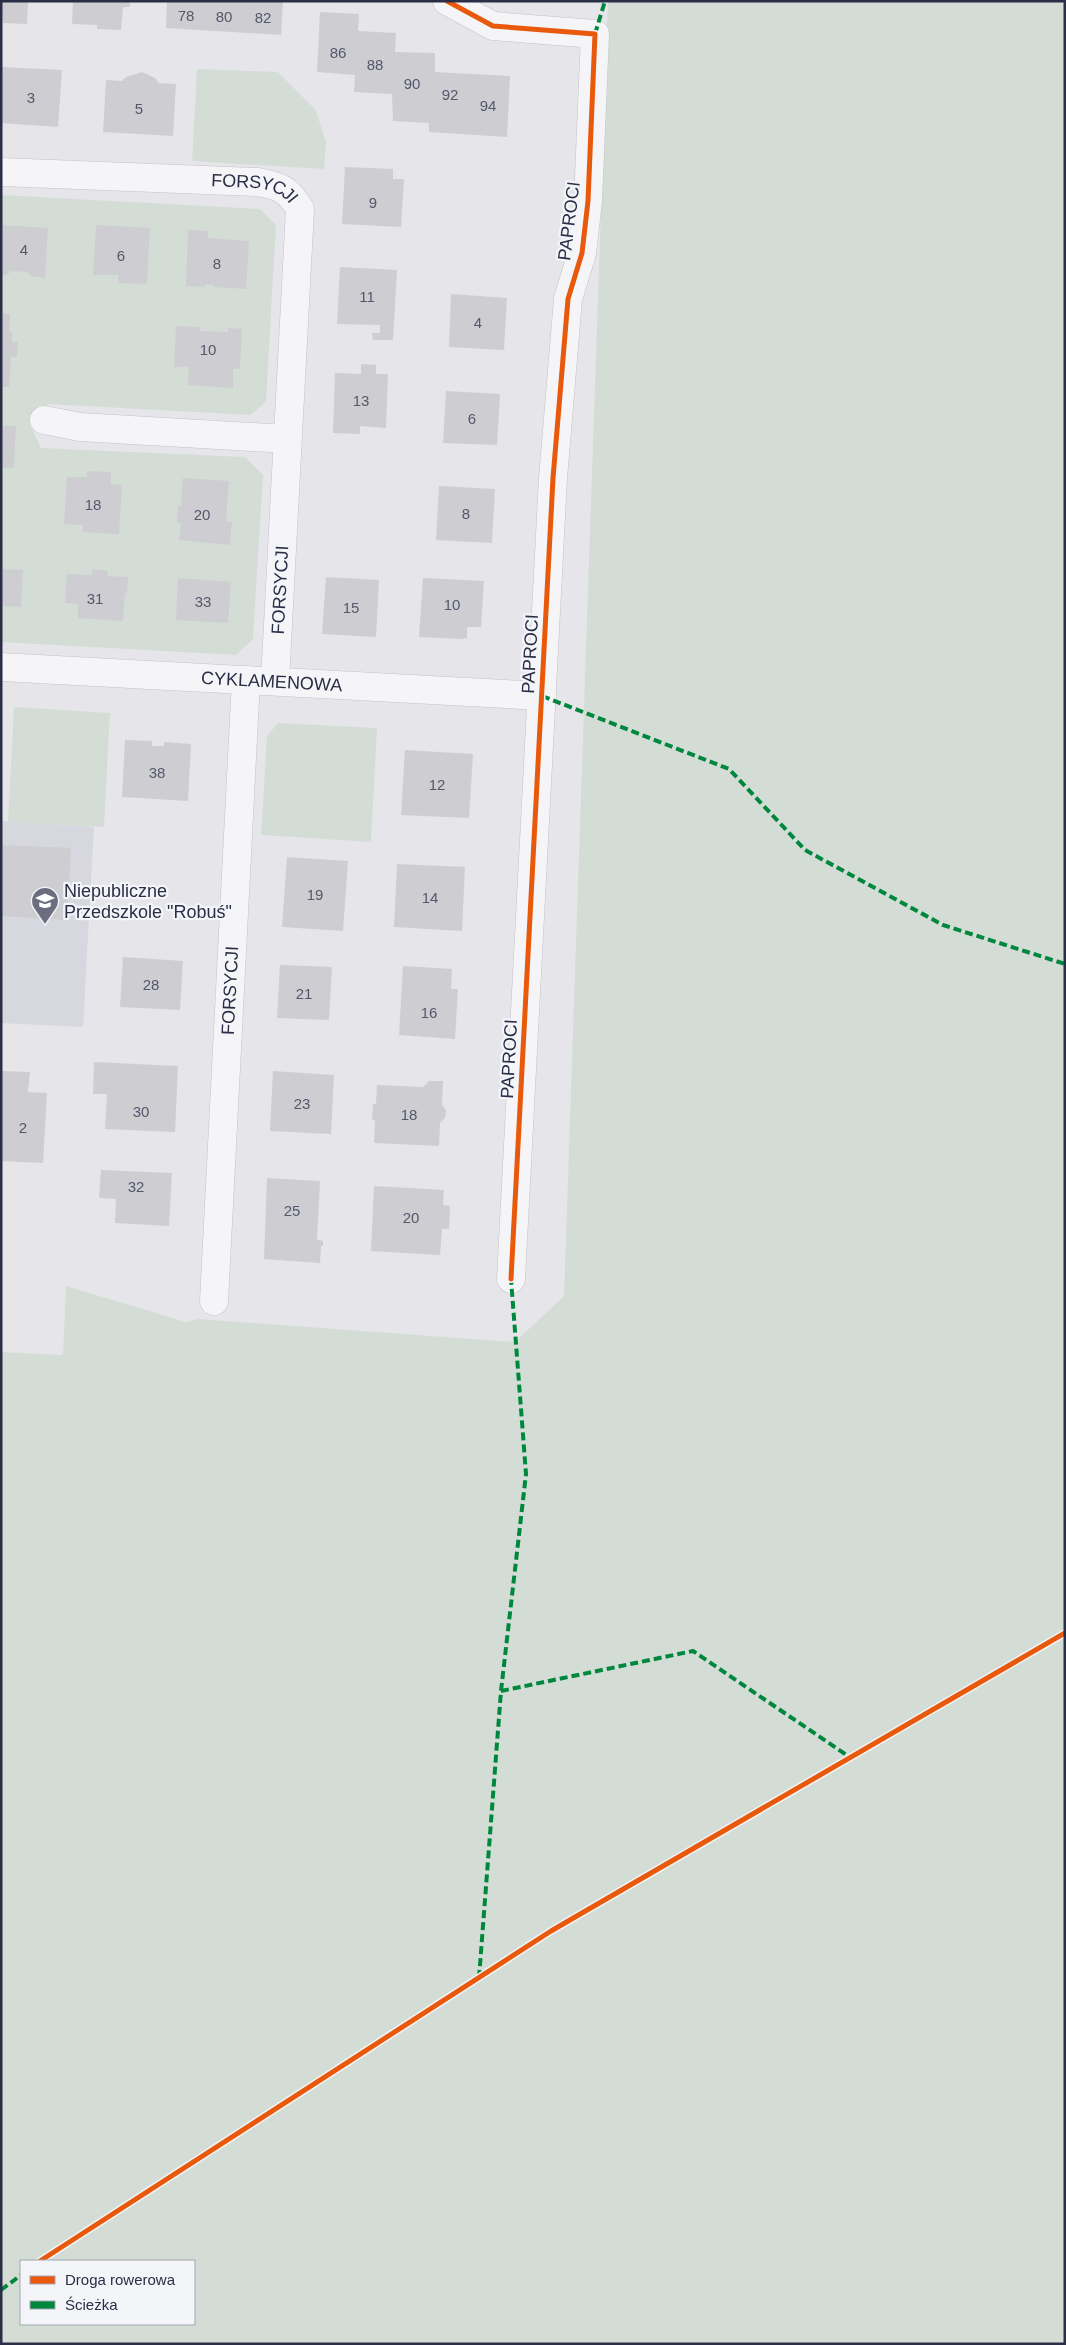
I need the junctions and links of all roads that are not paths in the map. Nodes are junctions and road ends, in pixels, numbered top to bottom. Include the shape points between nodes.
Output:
1 (447, 1) edge
2 (1, 172) edge
3 (44, 420) dead end
4 (287, 439) junction
5 (1, 667) edge
6 (246, 680) junction
7 (275, 681) junction
8 (542, 696) junction
9 (511, 1279) dead end
10 (214, 1301) dead end

1 - 8 street, PAPROCI via 493,26 595,34 588,201 582,253 568,299 553,478
2 - 4 street, FORSYCJI via 258,182 278,186 291,195 300,208
3 - 4 street via 80,427
4 - 7 street, FORSYCJI
5 - 6 street, CYKLAMENOWA
6 - 7 street, CYKLAMENOWA
6 - 10 street, FORSYCJI
7 - 8 street, CYKLAMENOWA
8 - 9 street, PAPROCI

